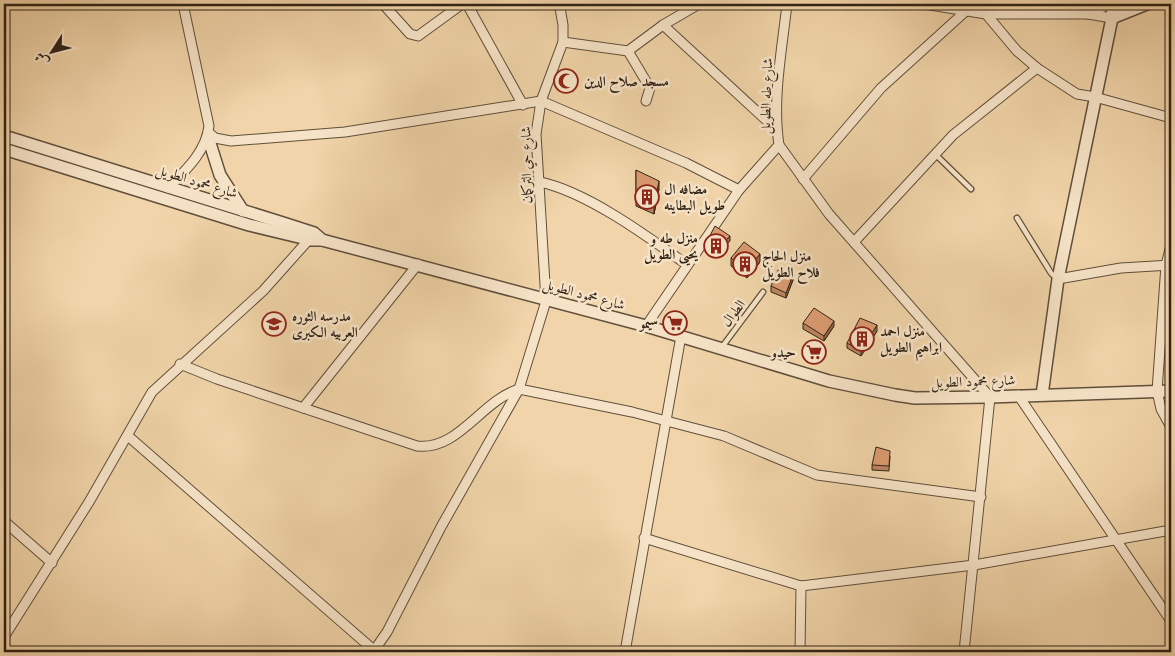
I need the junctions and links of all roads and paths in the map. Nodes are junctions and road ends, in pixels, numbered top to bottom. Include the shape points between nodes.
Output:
1 (183, 4) edge
2 (383, 4) edge
3 (462, 4) edge
4 (467, 4) edge
5 (699, 4) edge
6 (787, 4) edge
7 (924, 4) edge
8 (1111, 4) edge
9 (1146, 4) edge
10 (560, 5) edge
11 (967, 10) junction
12 (986, 14) junction
13 (1088, 14) junction
14 (1112, 18) junction
15 (663, 26) junction
16 (563, 42) junction
17 (628, 51) junction
18 (1037, 68) junction
19 (1095, 97) junction
20 (541, 101) junction
21 (646, 101) dead end
22 (523, 105) junction
23 (1171, 118) edge
24 (776, 130) junction
25 (208, 134) junction
26 (4, 136) edge
27 (779, 145) junction
28 (4, 149) edge
29 (935, 154) junction
30 (804, 179) junction
31 (540, 182) junction
32 (168, 188) junction
33 (971, 189) dead end
34 (739, 190) junction
35 (155, 195) junction
36 (243, 210) junction
37 (1016, 218) dead end
38 (316, 237) junction
39 (854, 242) junction
40 (1171, 245) edge
41 (418, 264) junction
42 (686, 264) junction
43 (1169, 265) edge
44 (1058, 279) junction
45 (764, 292) dead end
46 (546, 301) junction
47 (646, 326) junction
48 (681, 336) junction
49 (721, 349) junction
50 (180, 364) junction
51 (519, 389) junction
52 (1156, 391) junction
53 (1171, 391) edge
54 (1018, 395) junction
55 (1042, 395) junction
56 (990, 397) junction
57 (303, 408) junction
58 (666, 421) junction
59 (1171, 427) edge
60 (128, 436) junction
61 (981, 497) junction
62 (4, 521) edge
63 (1171, 530) edge
64 (644, 538) junction
65 (1118, 540) junction
66 (52, 563) junction
67 (974, 566) junction
68 (801, 586) junction
69 (1171, 621) edge
70 (4, 636) edge
71 (374, 652) edge
72 (625, 652) edge
73 (800, 652) edge
74 (964, 652) edge

1 - 25 street via 208,115
2 - 3 street via 410,34 418,36
4 - 22 street
5 - 15 street
6 - 24 street, شارع طه الطويل
7 - 11 street
8 - 13 street
8 - 14 street
9 - 14 street
10 - 16 street, شارع حي التركمان
11 - 12 street
11 - 30 street via 881,88
12 - 13 street
12 - 18 street via 1007,41
13 - 14 street
14 - 19 street
15 - 17 street
15 - 24 street
16 - 17 street
16 - 20 street, شارع حي التركمان
17 - 21 street via 650,88
18 - 19 street via 1077,94
18 - 29 street via 964,126
19 - 23 street
19 - 44 street
20 - 22 street
20 - 31 street, شارع حي التركمان via 536,134
20 - 34 street via 686,163
22 - 25 street via 345,132 231,141
24 - 27 street, شارع طه الطويل
25 - 32 street via 201,150
25 - 36 street via 220,175
26 - 32 street, شارع محمود الطويل
27 - 30 street
27 - 34 street, شارع طه الطويل
28 - 35 street
29 - 33 lane
29 - 39 street
30 - 39 street
31 - 42 street via 571,192 647,236
31 - 46 street, شارع حي التركمان
32 - 35 street
32 - 36 street, شارع محمود الطويل
34 - 42 street, شارع طه الطويل
35 - 38 street via 249,225
36 - 38 street, شارع محمود الطويل
37 - 44 lane
38 - 41 street, شارع محمود الطويل
38 - 50 street via 263,291
39 - 56 street
40 - 43 street
41 - 46 street, شارع محمود الطويل
41 - 57 street
42 - 47 street, شارع طه الطويل
43 - 44 street via 1121,268
43 - 52 street
44 - 55 street
45 - 49 lane, الطوال
46 - 47 street, شارع محمود الطويل
46 - 51 street, شارع حي التركمان
47 - 48 street, شارع محمود الطويل
48 - 49 street, شارع محمود الطويل
48 - 58 street
49 - 56 street, شارع محمود الطويل via 829,381 895,396
50 - 57 street
50 - 60 street via 152,392
51 - 57 street via 498,398 445,442 428,447 405,443
51 - 58 street
51 - 71 street, شارع حي التركمان
52 - 53 street, شارع محمود الطويل
52 - 55 street, شارع محمود الطويل
52 - 59 street
54 - 55 street, شارع محمود الطويل
54 - 56 street, شارع محمود الطويل
54 - 65 street
56 - 61 street
58 - 61 street via 724,436 809,473
58 - 64 street
60 - 66 street
60 - 71 street
61 - 67 street
62 - 66 street
63 - 65 street
64 - 68 street
64 - 72 street
65 - 67 street
65 - 69 street
66 - 70 street
67 - 68 street
67 - 74 street
68 - 73 street

